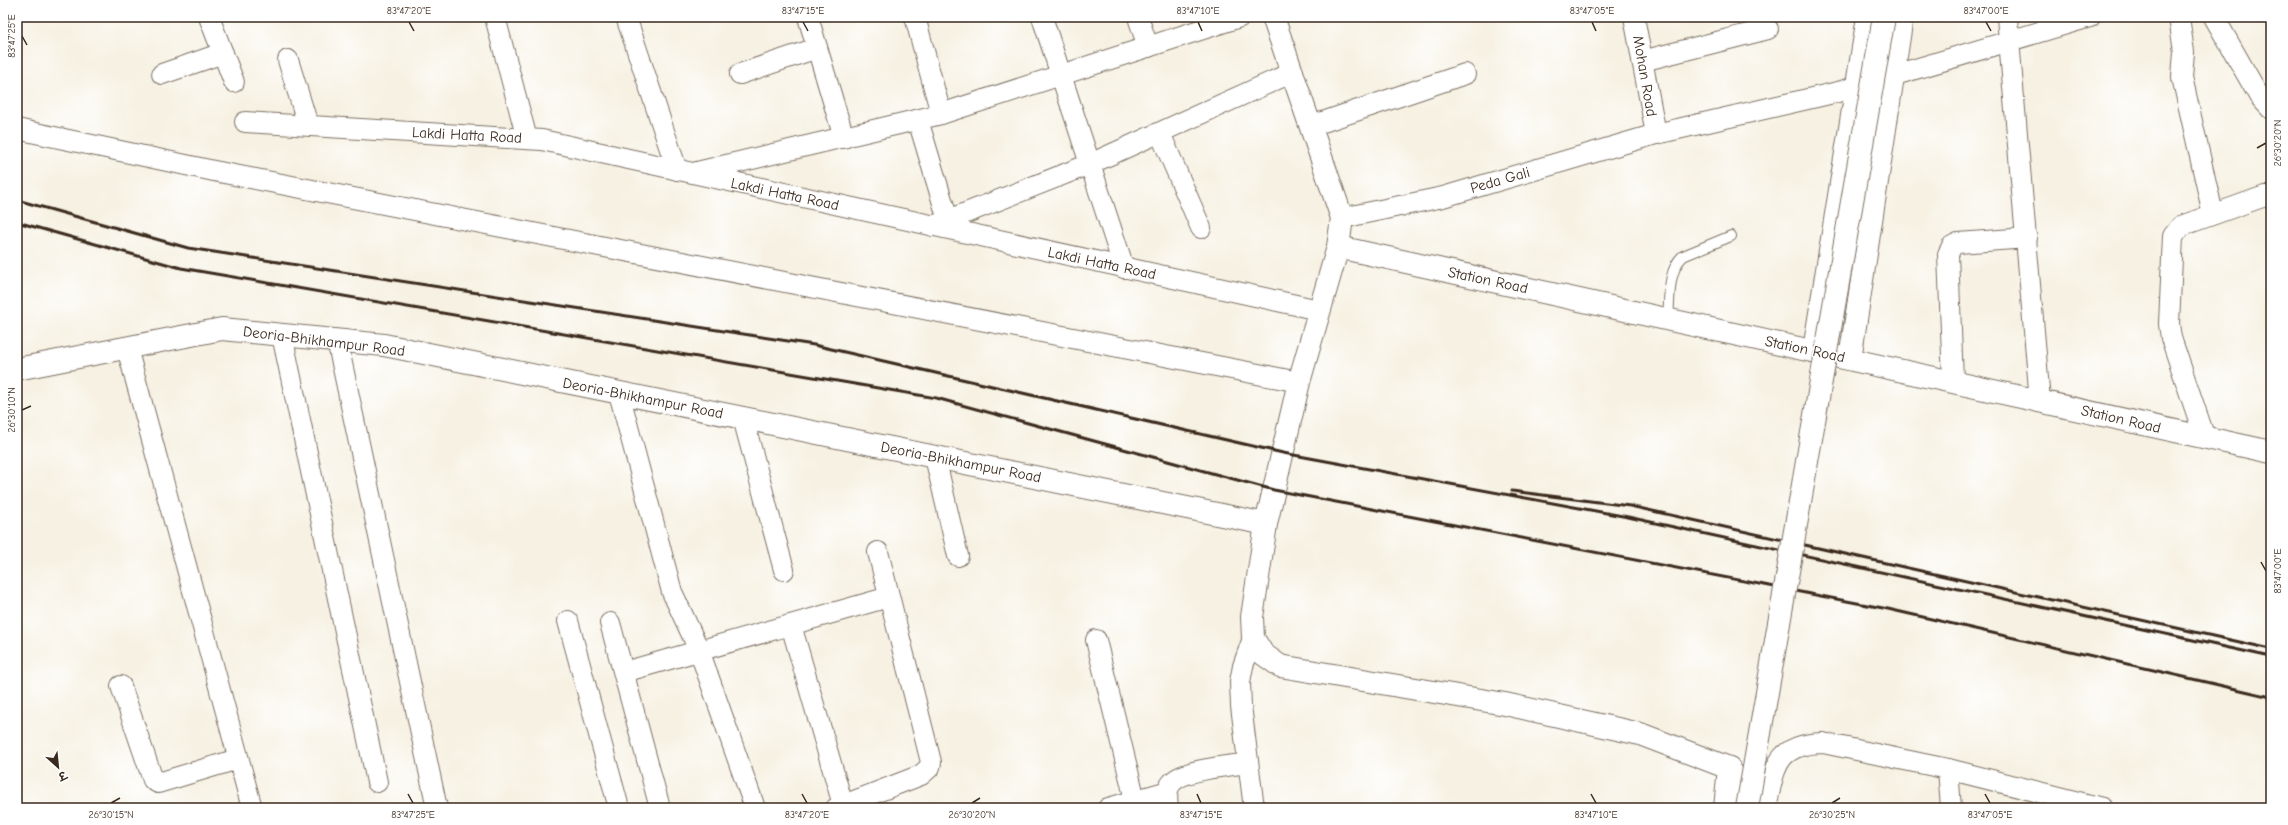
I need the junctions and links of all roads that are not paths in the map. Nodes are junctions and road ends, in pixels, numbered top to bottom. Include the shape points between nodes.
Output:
1 (209, 17) edge
2 (495, 17) edge
3 (626, 17) edge
4 (808, 17) edge
5 (915, 17) edge
6 (1042, 17) edge
7 (1138, 17) edge
8 (1240, 17) edge
9 (1273, 17) edge
10 (1634, 17) edge
11 (1868, 17) edge
12 (1884, 17) edge
13 (1902, 17) edge
14 (2007, 17) edge
15 (2090, 17) edge
16 (2178, 17) edge
17 (2214, 17) edge
18 (1768, 29) dead end
19 (2008, 42) junction
20 (1148, 47) junction
21 (817, 48) junction
22 (223, 53) junction
23 (288, 60) dead end
24 (1642, 61) junction
25 (1292, 72) junction
26 (162, 74) dead end
27 (740, 74) dead end
28 (1465, 74) dead end
29 (1060, 76) junction
30 (1892, 76) junction
31 (234, 82) dead end
32 (1856, 86) junction
33 (2271, 109) edge
34 (942, 114) junction
35 (918, 120) junction
36 (245, 122) dead end
37 (308, 126) junction
38 (1311, 126) junction
39 (17, 129) edge
40 (1160, 133) junction
41 (1656, 134) junction
42 (844, 138) junction
43 (527, 139) junction
44 (1090, 164) junction
45 (685, 172) junction
46 (2271, 196) edge
47 (2213, 214) junction
48 (1342, 218) junction
49 (940, 223) junction
50 (1202, 228) dead end
51 (1731, 236) dead end
52 (2027, 238) junction
53 (1338, 247) junction
54 (1124, 268) junction
55 (1319, 310) junction
56 (1668, 319) junction
57 (282, 335) junction
58 (336, 340) junction
59 (127, 348) junction
60 (1814, 350) junction
61 (1850, 358) junction
62 (17, 369) edge
63 (1953, 381) junction
64 (1299, 382) junction
65 (620, 393) junction
66 (2040, 401) junction
67 (743, 418) junction
68 (2205, 438) junction
69 (2271, 452) edge
70 (934, 457) junction
71 (1266, 524) junction
72 (878, 552) dead end
73 (958, 556) dead end
74 (784, 570) dead end
75 (889, 597) junction
76 (568, 621) dead end
77 (610, 623) dead end
78 (791, 625) junction
79 (1253, 638) junction
80 (1096, 640) dead end
81 (699, 650) junction
82 (624, 672) junction
83 (121, 686) dead end
84 (238, 759) junction
85 (1248, 764) junction
86 (1729, 768) junction
87 (1948, 769) junction
88 (377, 782) dead end
89 (1135, 800) junction
90 (1168, 800) edge
91 (840, 806) edge
92 (252, 808) edge
93 (437, 808) edge
94 (619, 808) edge
95 (660, 808) edge
96 (755, 808) edge
97 (1108, 808) edge
98 (1254, 808) edge
99 (1725, 808) edge
100 (1748, 808) edge
101 (1755, 808) edge
102 (1766, 808) edge
103 (1952, 808) edge
104 (2102, 808) edge

1 - 22 street
2 - 43 street
3 - 45 street
4 - 21 street
5 - 34 street
6 - 29 street
7 - 20 street
8 - 20 street
9 - 25 main road
10 - 24 street, Mohan Road
11 - 32 main road
12 - 100 main road, bridge
13 - 30 main road
14 - 19 street
15 - 19 street, Peda Gali
16 - 47 street via 2184,52 2182,77
17 - 33 street via 2260,96
18 - 24 street
19 - 30 street, Peda Gali
19 - 52 street
20 - 29 street
21 - 27 street
21 - 42 street
22 - 26 street
22 - 31 street
23 - 37 street
24 - 41 street, Mohan Road
25 - 38 main road
25 - 40 street
28 - 38 street
29 - 34 street
29 - 44 street
30 - 32 street, Peda Gali
30 - 61 main road
32 - 41 street, Peda Gali
32 - 60 main road
34 - 35 street
35 - 42 street
35 - 49 street
36 - 37 street, Lakdi Hatta Road
37 - 43 street, Lakdi Hatta Road
38 - 48 main road
39 - 64 street via 222,172
40 - 44 street
40 - 50 street
41 - 48 street, Peda Gali via 1443,197
42 - 45 street
43 - 45 street, Lakdi Hatta Road via 542,140
44 - 49 street
44 - 54 street
45 - 49 street, Lakdi Hatta Road
46 - 47 street
47 - 68 street via 2181,226 2173,236 2169,324 2175,353
48 - 53 main road
49 - 54 street, Lakdi Hatta Road
51 - 56 lane via 1683,256 1677,262 1672,272
52 - 63 street via 1958,242 1952,246 1948,254
52 - 66 street
53 - 55 main road
53 - 56 main road, Station Road
54 - 55 street, Lakdi Hatta Road
55 - 64 main road
56 - 60 main road, Station Road
57 - 58 main road, Deoria-Bhikhampur Road
57 - 59 main road, Deoria-Bhikhampur Road via 222,329
57 - 88 street
58 - 65 main road, Deoria-Bhikhampur Road via 384,345
58 - 93 street
59 - 62 main road, Deoria-Bhikhampur Road
59 - 84 street
60 - 61 main road, Station Road
61 - 63 main road, Station Road
63 - 66 main road, Station Road
64 - 71 main road
65 - 67 main road, Deoria-Bhikhampur Road
65 - 81 street via 672,592
66 - 68 main road, Station Road
67 - 70 main road, Deoria-Bhikhampur Road
67 - 74 street
68 - 69 main road, Station Road
70 - 71 main road, Deoria-Bhikhampur Road
70 - 73 street
71 - 79 main road via 1252,617
72 - 75 street
75 - 78 street
75 - 91 street via 931,762 930,767 922,775
76 - 94 street
77 - 82 street
78 - 81 street
78 - 91 street
79 - 85 street via 1240,682
79 - 86 main road via 1263,654 1280,666 1505,704 1640,734
80 - 89 street
81 - 82 street
81 - 96 street
82 - 95 street
83 - 84 street via 153,780 158,783
84 - 92 street
85 - 90 street via 1191,772 1178,777 1171,783
85 - 98 street
86 - 99 main road
86 - 101 main road
87 - 102 street via 1823,743 1808,743 1795,746 1776,766
87 - 103 street
87 - 104 street
89 - 90 street
89 - 97 street

